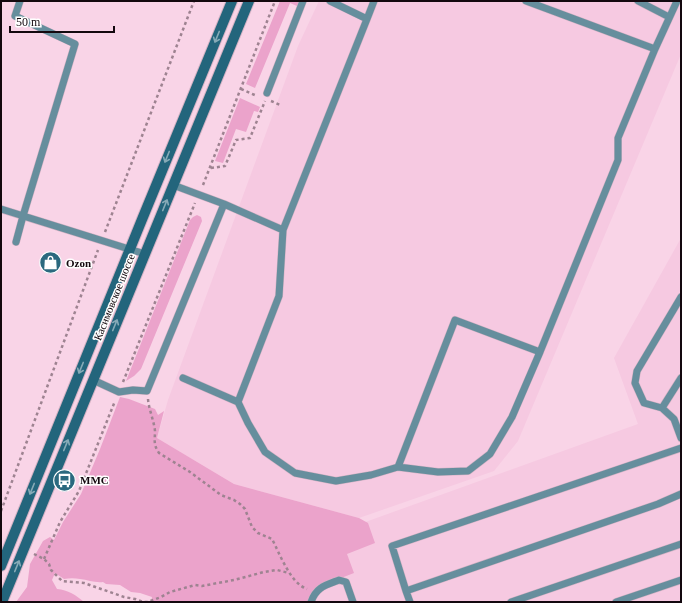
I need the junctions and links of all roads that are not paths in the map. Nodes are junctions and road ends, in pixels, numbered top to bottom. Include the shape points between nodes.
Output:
1 (20, 1) edge
2 (232, 1) edge
3 (249, 1) edge
4 (303, 1) edge
5 (330, 1) edge
6 (374, 1) edge
7 (526, 1) edge
8 (638, 1) edge
9 (677, 1) edge
10 (669, 17) junction
11 (367, 18) junction
12 (655, 49) junction
13 (267, 93) road end
14 (173, 185) junction
15 (224, 204) junction
16 (1, 209) edge
17 (23, 216) junction
18 (283, 230) junction
19 (16, 242) dead end
20 (130, 249) junction
21 (145, 254) junction
22 (681, 297) edge
23 (540, 352) junction
24 (183, 378) dead end
25 (681, 378) edge
26 (93, 380) junction
27 (238, 402) junction
28 (662, 408) junction
29 (681, 438) edge
30 (681, 448) edge
31 (398, 467) junction
32 (681, 494) edge
33 (681, 544) edge
34 (1, 566) edge
35 (681, 580) edge
36 (406, 590) junction
37 (2, 602) edge
38 (311, 602) edge
39 (353, 602) edge
40 (410, 602) edge
41 (511, 602) edge
42 (616, 602) edge

1 - 17 lane via 15,16 75,44
2 -> 20 main road, Касимовское шоссе
3 - 14 main road, Касимовское шоссе
4 - 13 lane
5 - 11 lane
6 - 11 lane
7 - 12 lane
8 - 10 lane
9 - 10 lane
10 - 12 lane
11 - 18 lane
12 - 23 lane via 618,138 618,160
14 - 15 lane
21 -> 14 main road, Касимовское шоссе
15 - 18 lane
15 - 26 lane via 148,391 119,392
16 - 17 lane
17 - 19 lane
17 - 20 lane
18 - 27 lane via 278,296
20 - 21 lane
20 -> 34 main road, Касимовское шоссе
26 -> 21 main road, Касимовское шоссе
22 - 28 lane via 637,370 635,383 644,403
23 - 31 lane via 512,417 490,454 468,471 438,472
23 - 31 lane via 455,320
24 - 27 lane
25 - 28 lane
37 -> 26 main road, Касимовское шоссе
27 - 31 lane via 265,452 295,473 336,481
28 - 29 lane via 674,419
30 - 36 lane via 392,546
32 - 36 lane
33 - 41 lane
35 - 42 lane
36 - 40 lane
38 - 39 lane via 322,586 339,580 346,582

